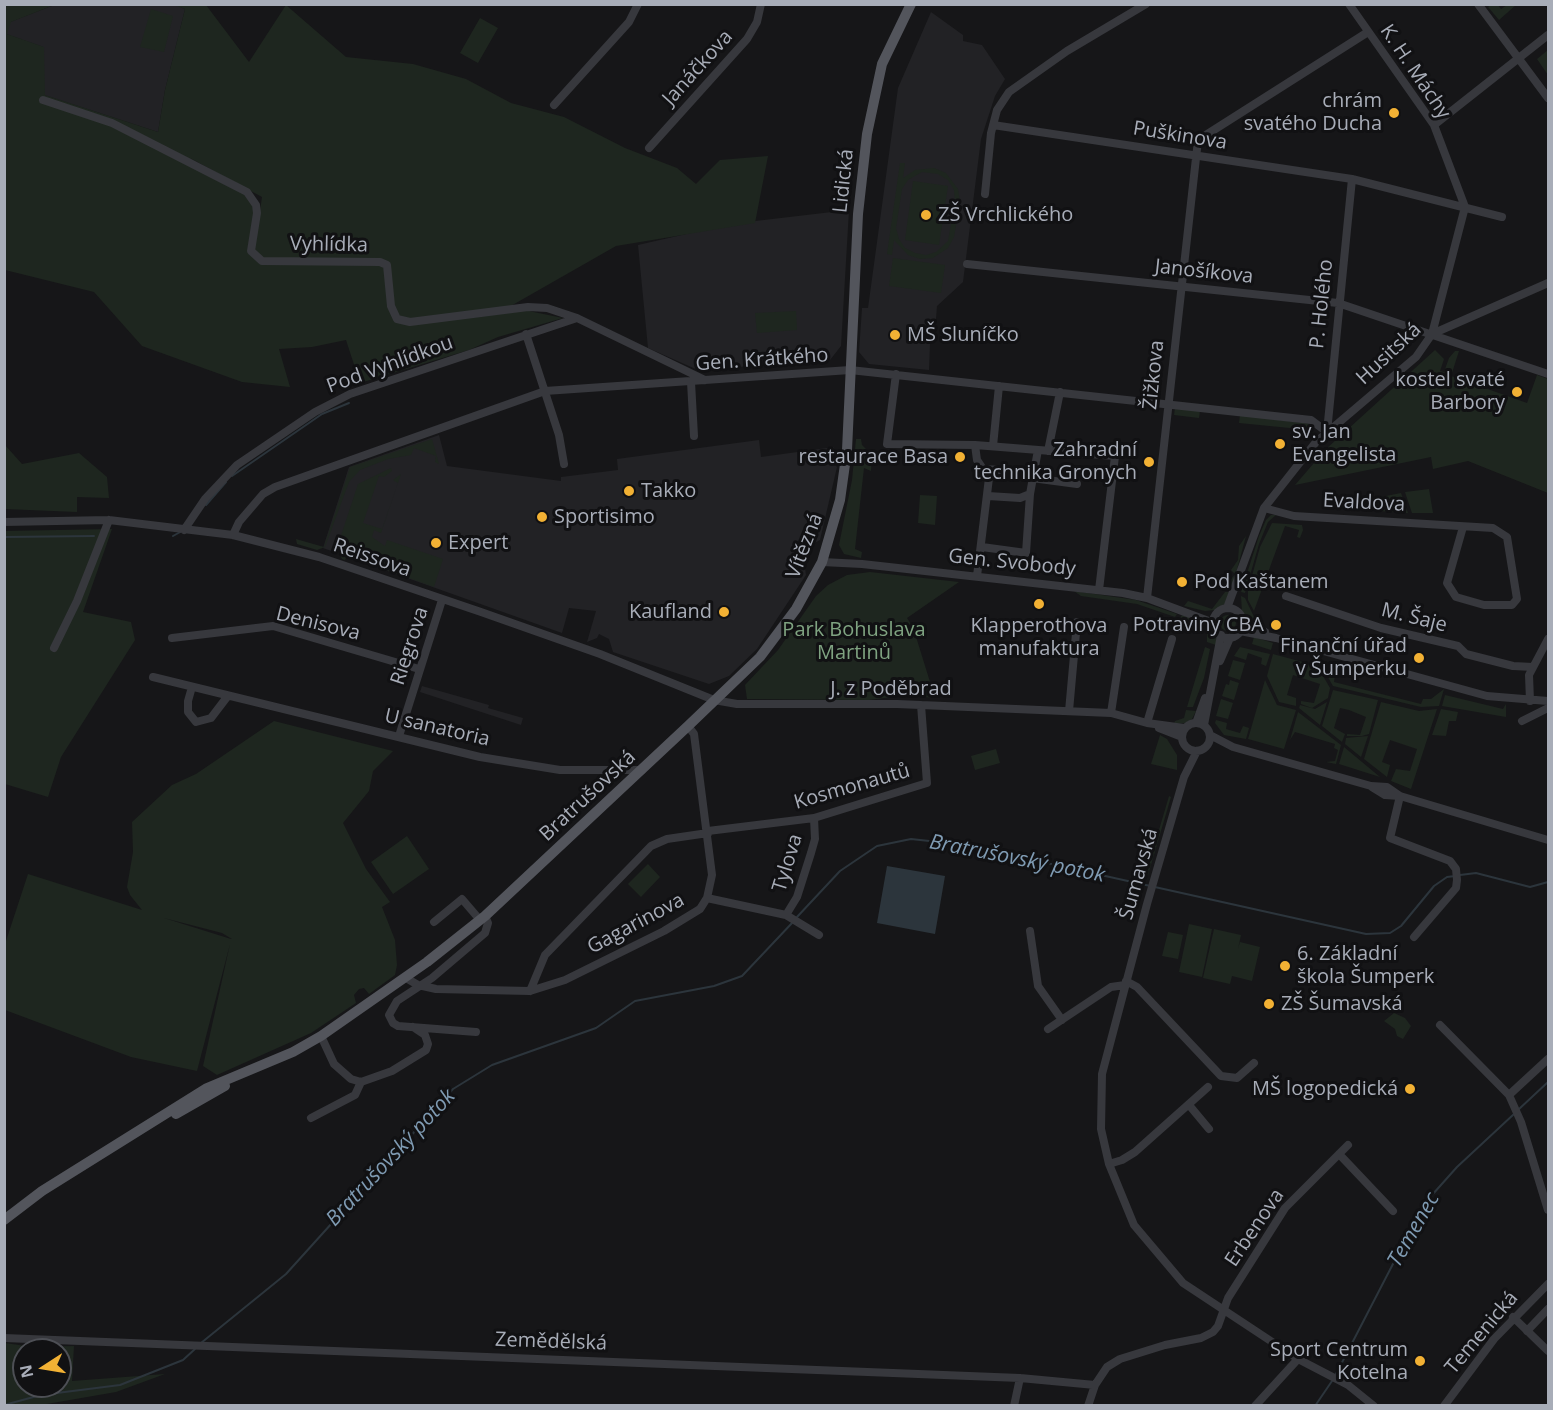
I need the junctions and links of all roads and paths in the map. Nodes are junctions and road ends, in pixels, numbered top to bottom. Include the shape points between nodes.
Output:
1 (638, 4) edge
2 (761, 4) edge
3 (911, 4) edge
4 (1146, 4) edge
5 (1349, 4) edge
6 (1478, 4) edge
7 (1368, 32) junction
8 (1548, 35) edge
9 (1519, 58) junction
10 (1548, 98) edge
11 (43, 100) dead end
12 (554, 105) dead end
13 (993, 125) junction
14 (1434, 125) junction
15 (649, 148) dead end
16 (1194, 155) junction
17 (1352, 179) junction
18 (985, 194) dead end
19 (1465, 207) junction
20 (1502, 217) dead end
21 (967, 264) dead end
22 (1548, 283) edge
23 (1180, 285) junction
24 (1338, 303) junction
25 (578, 318) junction
26 (526, 334) junction
27 (1432, 334) junction
28 (850, 370) junction
29 (896, 374) junction
30 (1548, 374) edge
31 (706, 381) junction
32 (691, 382) junction
33 (999, 386) junction
34 (545, 392) junction
35 (1060, 392) junction
36 (1168, 402) junction
37 (1327, 432) junction
38 (694, 436) dead end
39 (975, 445) junction
40 (993, 446) junction
41 (1038, 450) junction
42 (1048, 451) junction
43 (564, 464) dead end
44 (983, 469) junction
45 (1032, 478) junction
46 (1077, 484) dead end
47 (1029, 494) junction
48 (988, 496) junction
49 (1263, 508) junction
50 (110, 520) junction
51 (4, 522) edge
52 (1463, 527) junction
53 (184, 530) junction
54 (233, 535) junction
55 (982, 547) junction
56 (822, 562) junction
57 (977, 576) junction
58 (1099, 590) junction
59 (1286, 596) dead end
60 (1147, 598) junction
61 (442, 600) junction
62 (1231, 609) junction
63 (1215, 619) junction
64 (1243, 621) junction
65 (1077, 622) dead end
66 (1124, 627) dead end
67 (1240, 631) junction
68 (1225, 636) junction
69 (172, 638) dead end
70 (1276, 638) junction
71 (1172, 639) dead end
72 (1548, 639) edge
73 (54, 648) dead end
74 (1533, 667) junction
75 (419, 669) junction
76 (153, 677) dead end
77 (192, 687) junction
78 (227, 696) junction
79 (714, 700) junction
80 (1530, 701) junction
81 (1548, 701) edge
82 (921, 705) junction
83 (1548, 708) edge
84 (1069, 711) junction
85 (1111, 713) junction
86 (1522, 721) dead end
87 (1147, 723) junction
88 (1200, 724) junction
89 (688, 726) junction
90 (1183, 733) junction
91 (1210, 735) junction
92 (399, 736) junction
93 (1206, 746) junction
94 (1233, 747) junction
95 (1187, 748) junction
96 (1197, 751) junction
97 (642, 770) junction
98 (1184, 777) junction
99 (1400, 796) junction
100 (814, 818) junction
101 (708, 832) junction
102 (1548, 840) edge
103 (707, 898) junction
104 (788, 916) junction
105 (483, 918) junction
106 (434, 922) dead end
107 (1030, 931) dead end
108 (819, 935) dead end
109 (1414, 937) dead end
110 (406, 978) junction
111 (1126, 983) junction
112 (418, 985) junction
113 (530, 991) junction
114 (1062, 1020) junction
115 (1440, 1025) dead end
116 (413, 1027) junction
117 (1048, 1029) dead end
118 (476, 1032) dead end
119 (321, 1036) junction
120 (1548, 1059) edge
121 (1254, 1063) dead end
122 (361, 1082) junction
123 (1208, 1087) dead end
124 (1509, 1095) junction
125 (1189, 1105) junction
126 (311, 1118) dead end
127 (1209, 1129) dead end
128 (1348, 1144) dead end
129 (1339, 1154) junction
130 (1109, 1164) junction
131 (1548, 1210) edge
132 (1393, 1212) dead end
133 (4, 1220) edge
134 (1548, 1284) edge
135 (1548, 1308) edge
136 (1223, 1311) junction
137 (1513, 1317) junction
138 (1527, 1330) junction
139 (4, 1338) edge
140 (1548, 1351) edge
141 (1298, 1359) junction
142 (1020, 1378) junction
143 (1095, 1385) junction
144 (1362, 1397) junction
145 (1014, 1406) edge
146 (1088, 1406) edge
147 (1255, 1406) edge
148 (1369, 1406) edge
149 (1374, 1406) edge
150 (1444, 1406) edge

1 - 12 street via 629,21
2 - 15 street, Janáčkova via 747,39
3 - 28 main road, Lidická via 882,64 867,134 858,213
4 - 13 street via 1067,51 1009,92
5 - 7 street, K. H. Máchy
6 - 9 street
7 - 14 street, K. H. Máchy
7 - 16 street via 1198,140
8 - 9 street
9 - 10 street
9 - 14 street
11 - 25 street, Vyhlídka via 112,123 247,192 257,213 251,250 261,261 387,265 391,306 397,319 410,321 528,307 547,308
13 - 16 street, Puškinova
13 - 18 street
14 - 19 street, K. H. Máchy
16 - 17 street, Puškinova
16 - 23 street, Žižkova
17 - 19 street, Puškinova
17 - 24 street, P. Holého
19 - 20 street, Puškinova
19 - 27 street
21 - 23 street, Janošíkova
22 - 27 street, Husitská
23 - 24 street, Janošíkova
23 - 36 street, Žižkova
24 - 27 street, Janošíkova
24 - 37 street, P. Holého
25 - 26 street, Pod Vyhlídkou
25 - 31 street, Vyhlídka
26 - 34 street
26 - 53 street, Pod Vyhlídkou via 350,394 315,412 237,465
27 - 30 street, Janošíkova
27 - 37 street, Husitská via 1416,357
28 - 29 street, Gen. Krátkého
28 - 31 street, Gen. Krátkého
28 - 56 main road, Vítězná via 842,490
29 - 33 street, Gen. Krátkého
29 - 39 street via 887,444
31 - 32 street, Gen. Krátkého
32 - 34 street, Gen. Krátkého
32 - 38 street
33 - 35 street, Gen. Krátkého
33 - 40 street
34 - 43 street
34 - 54 street, Gen. Krátkého via 275,487 262,494
35 - 36 street, Gen. Krátkého
35 - 42 street
36 - 37 street, Gen. Krátkého via 1311,420
36 - 60 street, Žižkova
37 - 49 street, Husitská
39 - 40 street
39 - 44 street
40 - 41 street
41 - 42 street
41 - 45 street
42 - 58 street via 1115,456
44 - 45 street via 1020,471
44 - 48 street via 989,478
45 - 46 street
45 - 47 street
47 - 48 street via 1020,498
47 - 55 street via 1026,553
48 - 55 street
49 - 52 street, Evaldova via 1294,516
49 - 62 street, Husitská
50 - 51 street, Reissova
50 - 53 street, Reissova
50 - 73 street
52 - 52 street, Evaldova via 1492,528 1507,537 1517,599 1512,605 1485,605 1456,597 1447,583
53 - 54 street, Reissova
54 - 61 street, Reissova via 319,557
55 - 57 street
56 - 57 street, Gen. Svobody
56 - 79 main road, Vítězná via 796,609 760,657
57 - 58 street, Gen. Svobody
58 - 60 street, Gen. Svobody
59 - 74 street, M. Šaje via 1375,626 1458,646 1466,654
60 - 63 street, Gen. Svobody
61 - 75 street, Riegrova
61 - 79 street, Reissova via 600,654
62 - 63 street, Gen. Svobody
62 - 64 street
63 - 68 street
64 - 67 street
64 - 70 street
65 - 84 street
66 - 85 street
67 - 68 street
67 - 70 street
68 - 88 street
69 - 75 street, Denisova via 273,626
70 - 80 street via 1487,696
71 - 87 street
72 - 74 street
74 - 80 street via 1529,675
75 - 92 street, Riegrova
76 - 77 street, U sanatoria
77 - 78 street, U sanatoria
77 - 78 street via 188,712 196,722 211,718
78 - 92 street, U sanatoria
79 - 82 street, J. z Poděbrad via 796,705
79 - 89 main road, Bratrušovská
80 - 81 street
82 - 84 street, J. z Poděbrad
82 - 100 street, Kosmonautů via 927,783
83 - 86 street
84 - 85 street, J. z Poděbrad
85 - 87 street, J. z Poděbrad
87 - 90 street, J. z Poděbrad
88 - 90 street
88 - 91 street
89 - 97 main road, Bratrušovská
89 - 101 street, Gagarinova via 694,734
90 - 95 street
91 - 93 street
91 - 94 street
92 - 97 street, U sanatoria via 480,757 560,770
93 - 94 street
93 - 96 street
94 - 99 street via 1371,786 1385,795
95 - 96 street
95 - 98 street, Šumavská
96 - 98 street, Šumavská
97 - 105 main road, Bratrušovská
98 - 111 street, Šumavská
99 - 102 street
99 - 109 street via 1390,838 1441,856 1456,869 1456,888
100 - 101 street, Kosmonautů
100 - 104 street, Tylova via 812,853
101 - 103 street, Gagarinova via 712,875
101 - 113 street, Kosmonautů via 651,846 544,955
103 - 104 street, Tylova
103 - 113 street, Gagarinova via 690,916 664,932 565,980
104 - 108 street, Tylova
105 - 106 street via 462,899
105 - 110 main road, Bratrušovská
105 - 112 street, Bratrušovská via 488,923 485,933 432,978
107 - 114 street via 1037,983
110 - 112 street, Gagarinova
110 - 119 main road, Bratrušovská
111 - 114 street via 1111,987
111 - 121 street via 1137,987 1221,1076 1237,1078
111 - 130 street, Šumavská via 1100,1094 1101,1129
112 - 113 street, Gagarinova via 436,989
112 - 116 street, Bratrušovská via 397,1001 389,1014 398,1026
114 - 117 street
115 - 124 street
116 - 118 street, Bratrušovská
116 - 122 street via 425,1035 426,1050 392,1071
119 - 122 street via 334,1064 351,1079
119 - 133 main road, Bratrušovská via 214,1085 42,1191
120 - 124 street
122 - 126 street via 355,1095
123 - 125 street
124 - 131 street
125 - 127 street
125 - 130 street via 1135,1152
128 - 129 street, Erbenova
129 - 132 street
129 - 136 street, Erbenova via 1284,1208
130 - 136 street, Šumavská via 1126,1208 1146,1241 1182,1283
134 - 137 street, Temenická
135 - 138 street, Temenická
136 - 141 street, Šumavská
136 - 143 street via 1213,1332 1119,1359 1107,1367
137 - 138 street
137 - 150 street, Temenická
138 - 140 street
139 - 142 street, Zemědělská
141 - 144 street, Šumavská
141 - 147 street
142 - 143 street, Zemědělská
142 - 145 street
143 - 146 street
144 - 148 street, Šumavská
144 - 149 street, Šumavská

